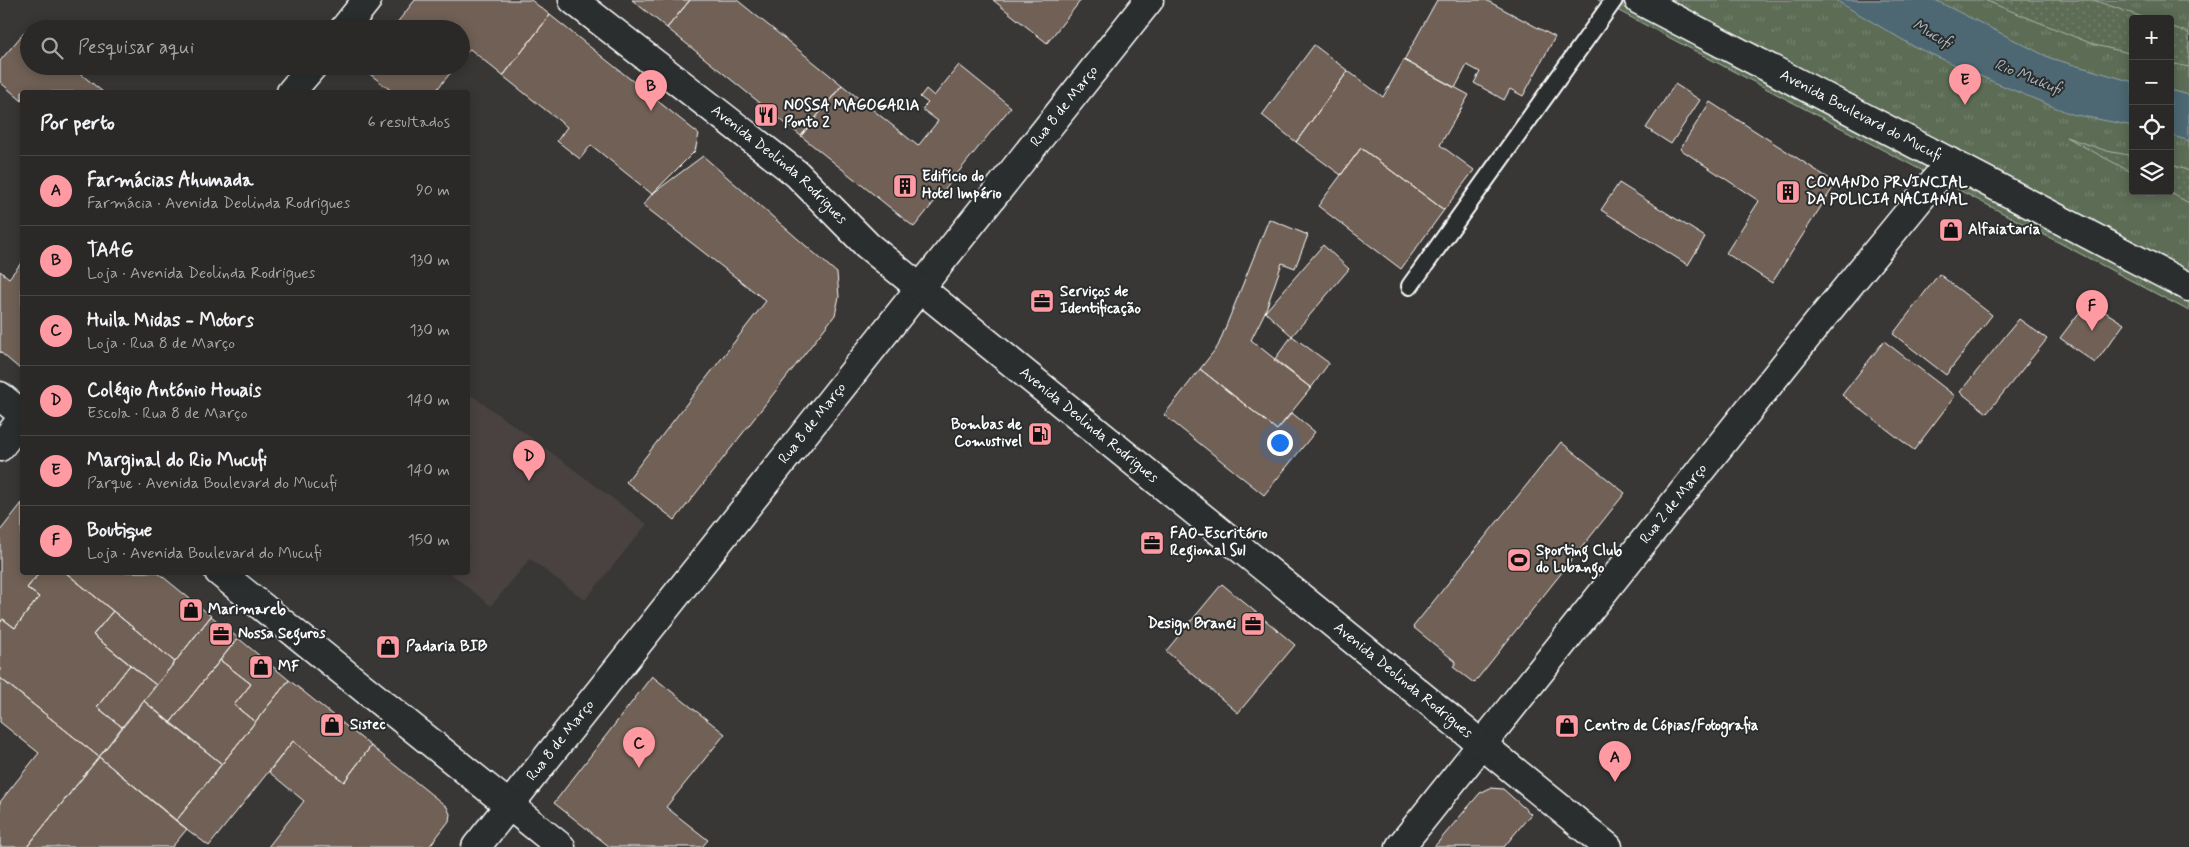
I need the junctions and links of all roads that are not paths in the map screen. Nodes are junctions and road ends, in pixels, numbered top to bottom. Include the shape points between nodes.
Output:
1 (367, 0) edge
2 (573, 0) edge
3 (1149, 0) edge
4 (1614, 0) edge
5 (1639, 0) edge
6 (351, 20) edge
7 (305, 75) edge
8 (293, 90) edge
9 (1950, 162) junction
10 (1410, 286) dead end
11 (2189, 287) edge
12 (921, 288) junction
13 (0, 396) edge
14 (20, 412) edge
15 (20, 422) edge
16 (0, 447) edge
17 (223, 575) edge
18 (1483, 744) junction
19 (508, 805) junction
20 (476, 847) edge
21 (561, 847) edge
22 (1400, 847) edge
23 (1608, 847) edge

1 - 6 street
2 - 12 street, Avenida Deolinda Rodrigues via 797,174 868,245
3 - 12 street, Rua 8 de Março
4 - 10 lane
5 - 9 street, Avenida Boulevard do Mucufi
7 - 8 street
9 - 11 street, Avenida Boulevard do Mucufi
9 - 18 street, Rua 2 de Março
12 - 18 street, Avenida Deolinda Rodrigues
12 - 19 street, Rua 8 de Março
13 - 14 street
15 - 16 street
17 - 19 street
18 - 22 street, Rua 2 de Março
18 - 23 street, Avenida Deolinda Rodrigues
19 - 20 street, Rua 8 de Março
19 - 21 street

